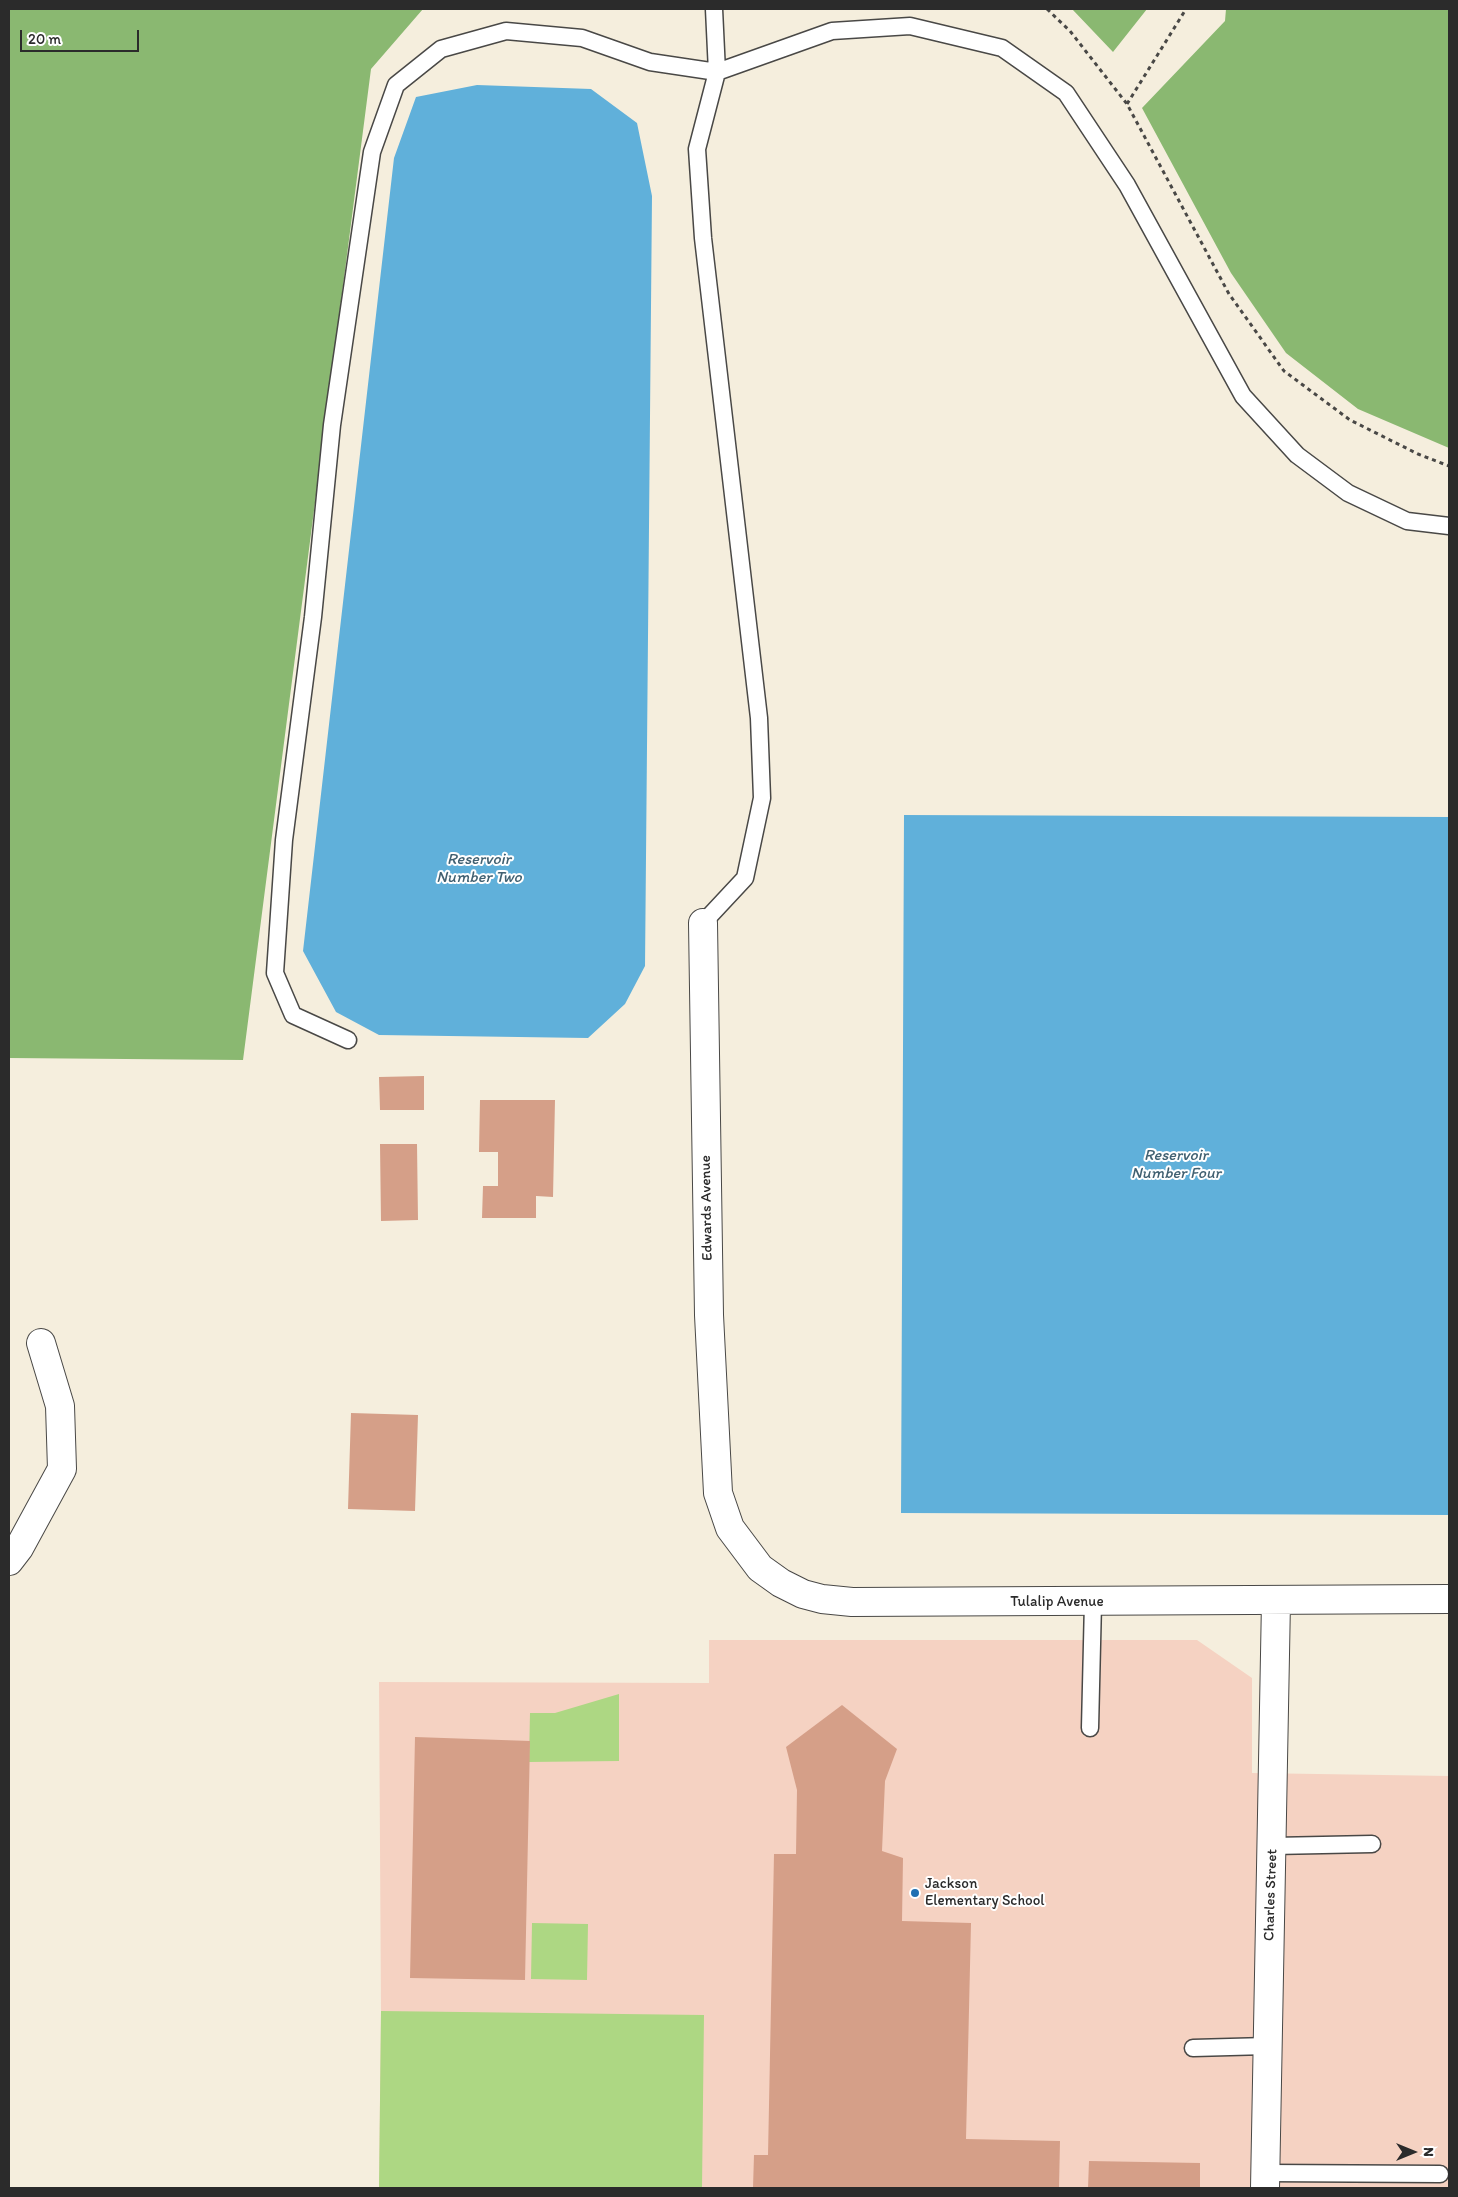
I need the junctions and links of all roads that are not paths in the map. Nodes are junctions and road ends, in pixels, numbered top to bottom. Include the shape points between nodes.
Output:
1 (714, 9) edge
2 (717, 72) junction
3 (1449, 526) edge
4 (703, 923) joint
5 (348, 1040) dead end
6 (41, 1343) dead end
7 (718, 1493) joint
8 (9, 1561) edge
9 (1449, 1599) edge
10 (1276, 1601) junction
11 (1093, 1602) junction
12 (1090, 1728) dead end
13 (1372, 1844) dead end
14 (1273, 1846) junction
15 (1267, 2046) junction
16 (1193, 2048) dead end
17 (1440, 2174) dead end
18 (1265, 2180) edge

1 - 2 lane
2 - 3 lane via 832,31 910,26 1002,48 1066,93 1127,185 1243,396 1297,456 1348,493 1407,521
2 - 4 lane via 697,148 703,238 759,718 762,798 745,878
2 - 5 lane via 650,62 582,38 506,31 441,49 396,85 372,152 332,425 313,617 284,840 275,973 293,1015
4 - 7 street, Edwards Avenue via 709,1315
6 - 8 street via 60,1406 62,1469 20,1548
7 - 11 street, Tulalip Avenue via 730,1528 760,1568 803,1594 852,1602
9 - 10 street, Tulalip Avenue
10 - 11 street, Tulalip Avenue
10 - 14 street, Charles Street
11 - 12 lane
13 - 14 lane
14 - 15 street, Charles Street
15 - 16 lane
15 - 18 street, Charles Street
17 - 18 lane

